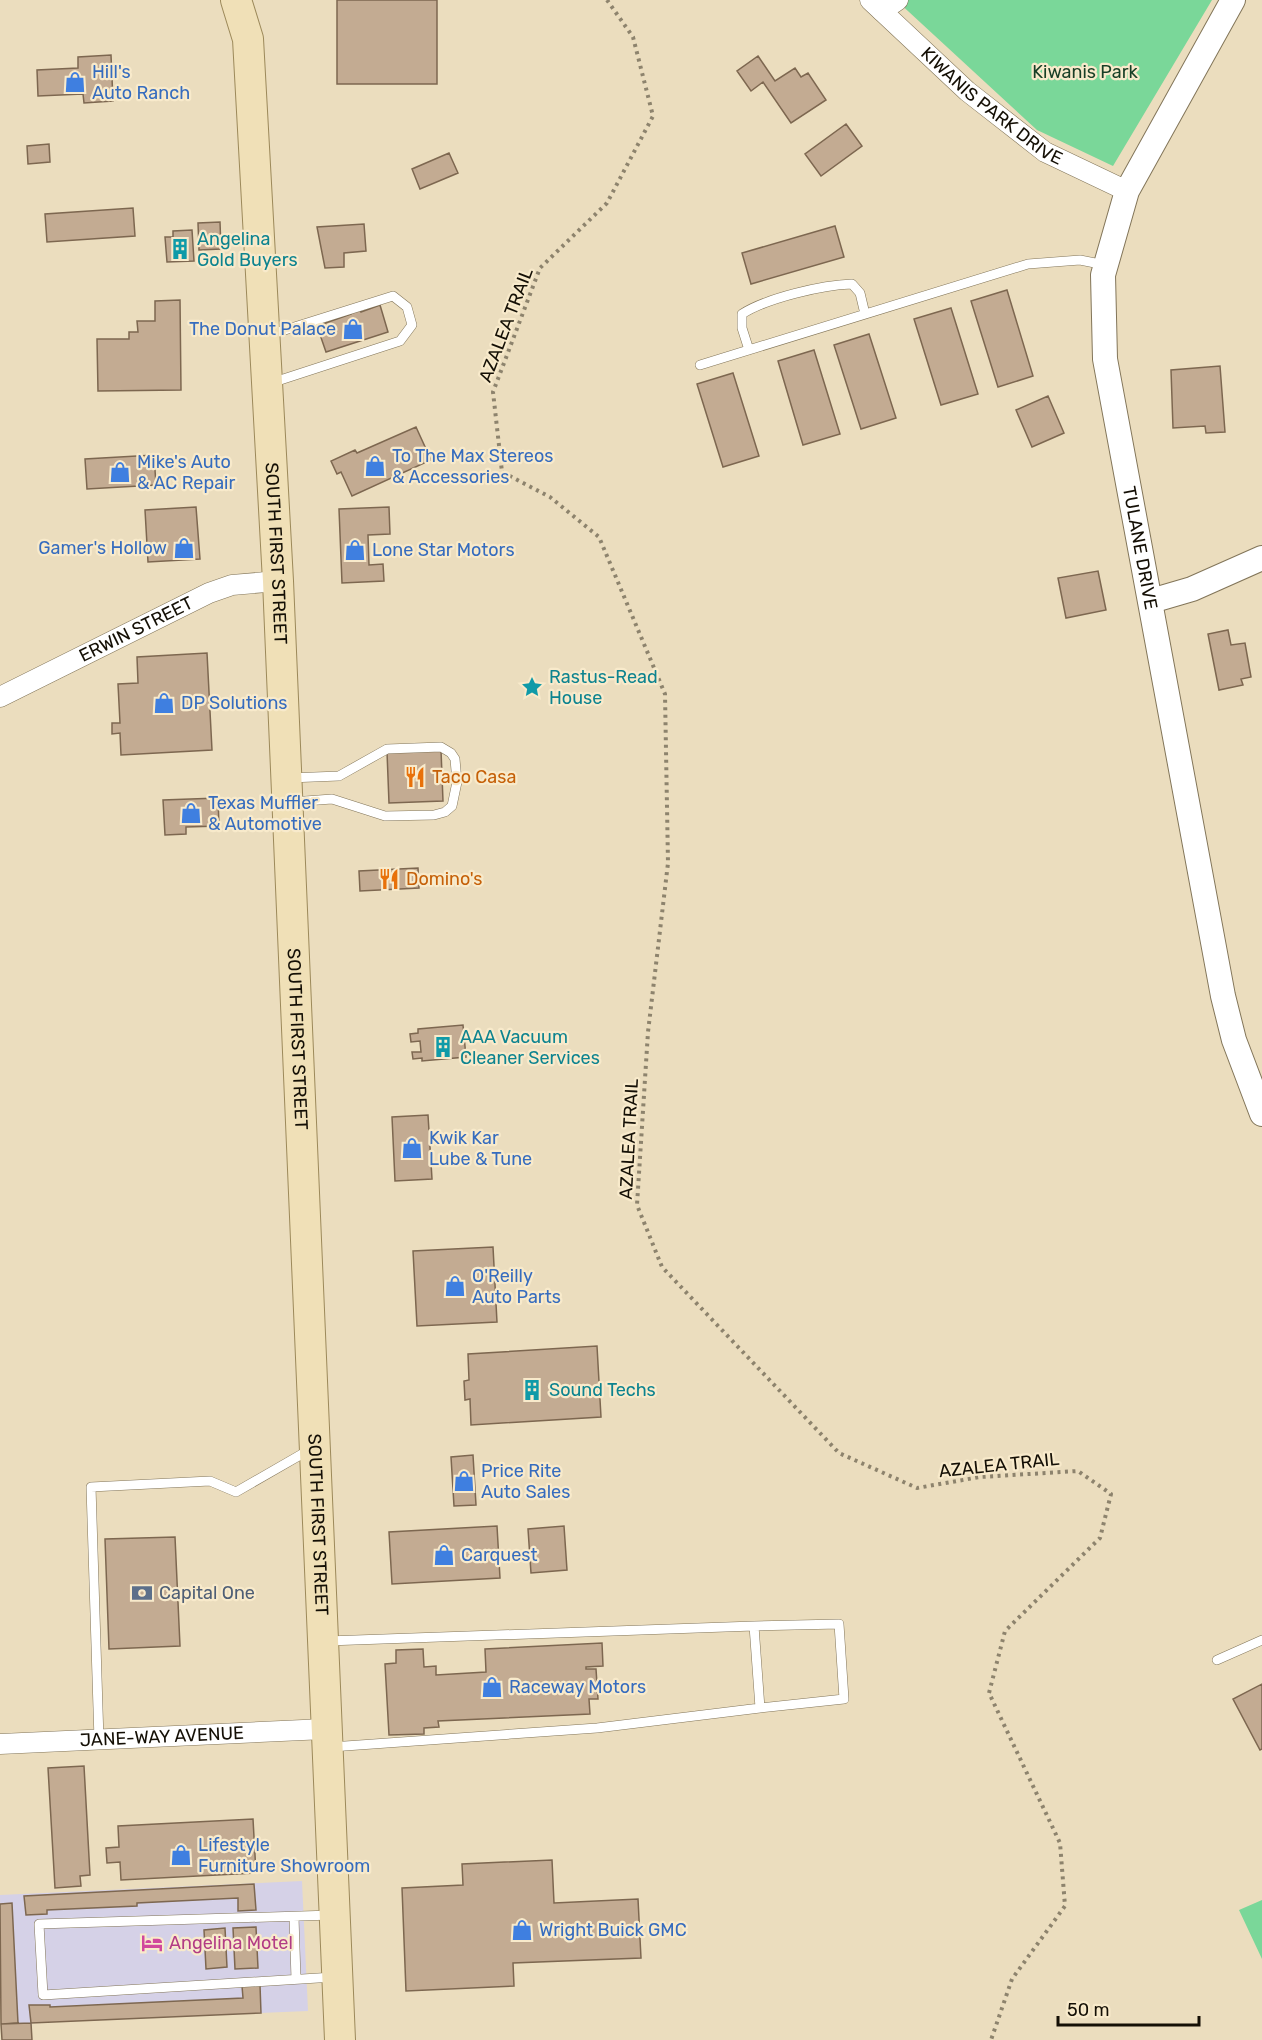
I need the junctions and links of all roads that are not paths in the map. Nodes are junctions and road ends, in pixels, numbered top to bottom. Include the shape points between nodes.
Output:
1 (236, 0) edge
2 (261, 0) edge
3 (898, 0) edge
4 (1233, 0) edge
5 (876, 6) edge
6 (248, 39) junction
7 (1127, 191) junction
8 (1106, 265) junction
9 (865, 314) junction
10 (263, 337) junction
11 (749, 350) junction
12 (700, 365) dead end
13 (266, 385) junction
14 (1262, 558) edge
15 (278, 581) junction
16 (1151, 601) junction
17 (0, 697) edge
18 (286, 790) junction
19 (1262, 1114) edge
20 (314, 1447) junction
21 (754, 1626) junction
22 (1262, 1640) edge
23 (321, 1641) junction
24 (1216, 1660) dead end
25 (760, 1707) junction
26 (325, 1738) junction
27 (99, 1740) junction
28 (0, 1744) edge
29 (334, 1915) junction
30 (294, 1917) junction
31 (337, 1977) junction
32 (296, 1979) junction
33 (340, 2040) edge

1 - 6 main road, SOUTH FIRST STREET
2 - 6 main road, SOUTH FIRST STREET
3 - 5 street
4 - 7 street, TULANE DRIVE
5 - 7 street, KIWANIS PARK DRIVE via 968,91 1045,152
6 - 10 main road, SOUTH FIRST STREET
7 - 8 street, TULANE DRIVE
8 - 9 lane via 1080,260 1028,264
8 - 16 street, TULANE DRIVE via 1106,359
9 - 11 lane
9 - 11 lane via 860,293 852,284 754,306 742,314
10 - 13 main road, SOUTH FIRST STREET
10 - 13 lane via 393,296 407,307 412,325 400,341
11 - 12 lane
13 - 15 main road, SOUTH FIRST STREET
14 - 16 street via 1192,589
15 - 17 street, ERWIN STREET via 232,585 209,594
15 - 18 main road, SOUTH FIRST STREET
16 - 19 street, TULANE DRIVE via 1223,996 1234,1040
18 - 18 lane via 385,816 434,815 452,806 457,782 455,759 441,747 387,749 339,776
18 - 20 main road, SOUTH FIRST STREET
20 - 23 main road, SOUTH FIRST STREET
20 - 27 lane via 236,1492 210,1481 91,1487
21 - 23 lane
21 - 25 lane
21 - 25 lane via 839,1624 844,1699
22 - 24 lane
23 - 26 main road, SOUTH FIRST STREET
25 - 26 lane via 597,1728
26 - 27 street, JANE-WAY AVENUE
26 - 29 main road, SOUTH FIRST STREET
27 - 28 street, JANE-WAY AVENUE
29 - 30 lane
29 - 31 main road, SOUTH FIRST STREET
30 - 32 lane
30 - 32 lane via 39,1924 43,1995
31 - 32 lane
31 - 33 main road, SOUTH FIRST STREET

